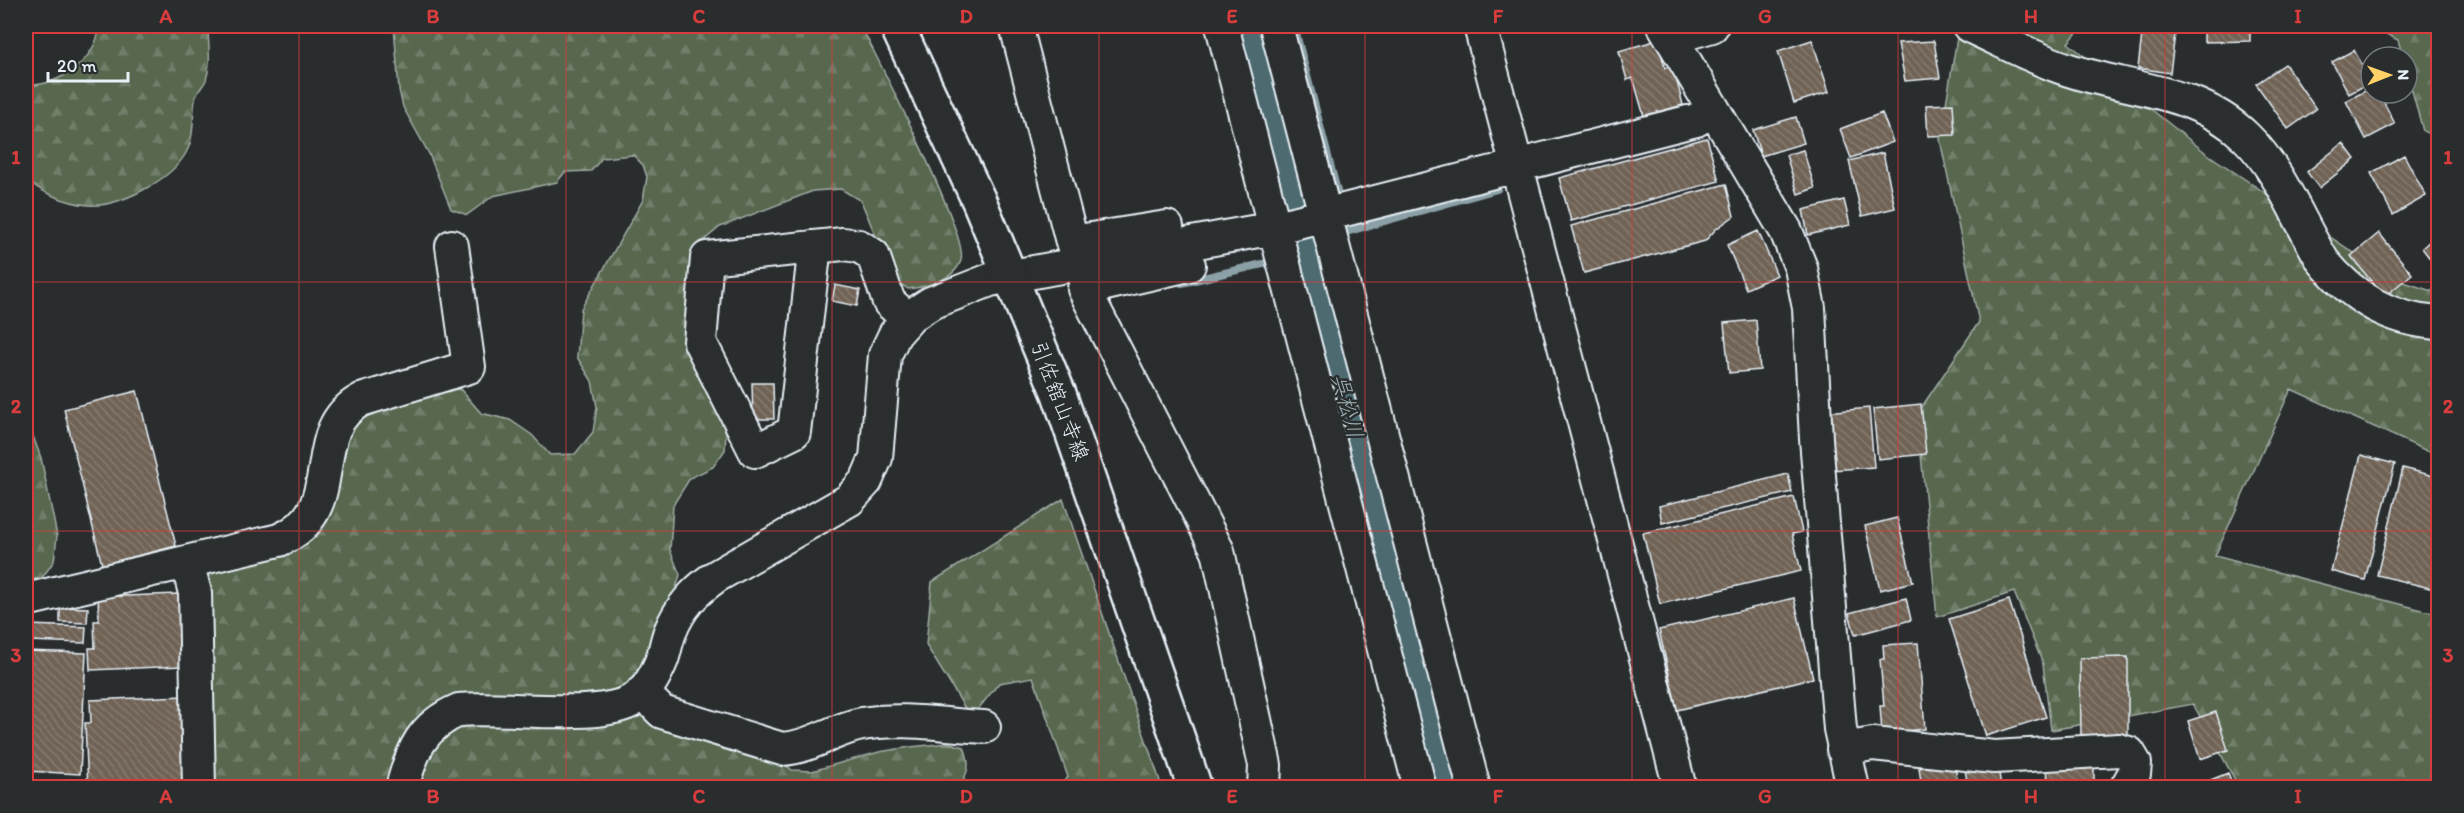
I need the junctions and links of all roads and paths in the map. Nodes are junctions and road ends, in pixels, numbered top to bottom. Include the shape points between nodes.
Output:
1 (897, 26) edge
2 (1016, 26) edge
3 (1222, 26) edge
4 (1276, 26) edge
5 (1480, 26) edge
6 (1712, 26) edge
7 (1969, 26) edge
8 (1669, 34) edge
9 (1714, 110) junction
10 (1517, 165) junction
11 (1322, 216) junction
12 (1268, 229) junction
13 (452, 246) dead end
14 (812, 247) junction
15 (1012, 277) junction
16 (908, 319) junction
17 (2439, 323) edge
18 (187, 562) junction
19 (26, 600) edge
20 (642, 692) junction
21 (984, 727) dead end
22 (1843, 749) junction
23 (199, 788) edge
24 (402, 788) edge
25 (1195, 788) edge
26 (1264, 788) edge
27 (1420, 788) edge
28 (1474, 788) edge
29 (1680, 788) edge
30 (1853, 788) edge
31 (2126, 788) edge

1 - 15 main road, 引佐舘山寺線
2 - 12 street via 1072,242 1244,215
3 - 12 street
4 - 11 street
5 - 10 street
6 - 8 street
7 - 17 street via 2067,70 2173,95 2212,111 2260,153 2336,277 2368,303 2387,312
8 - 9 street
9 - 10 street via 1696,120
9 - 22 street via 1786,231 1806,288
10 - 11 street
10 - 29 street
11 - 12 street
11 - 28 street
12 - 15 street
12 - 26 street via 1251,251 1084,289 1218,550 1265,765
12 - 27 street
13 - 18 street via 469,367 349,407 333,431 311,518 297,532
14 - 14 street via 707,258 700,342 755,451 794,432
14 - 16 street via 860,246 873,255 888,302
15 - 16 street via 990,280 931,303
15 - 25 main road, 引佐舘山寺線 via 1083,460
16 - 20 street via 895,334 885,356 876,458 866,481 842,504 695,591 681,608 652,682
18 - 19 street
18 - 23 street via 195,593
20 - 21 street via 662,712 782,749 800,748 845,728 877,722
20 - 24 street via 616,708 459,710 441,717 416,746
22 - 30 street
22 - 31 street via 1873,744 1994,757 2119,750 2129,753 2135,763

